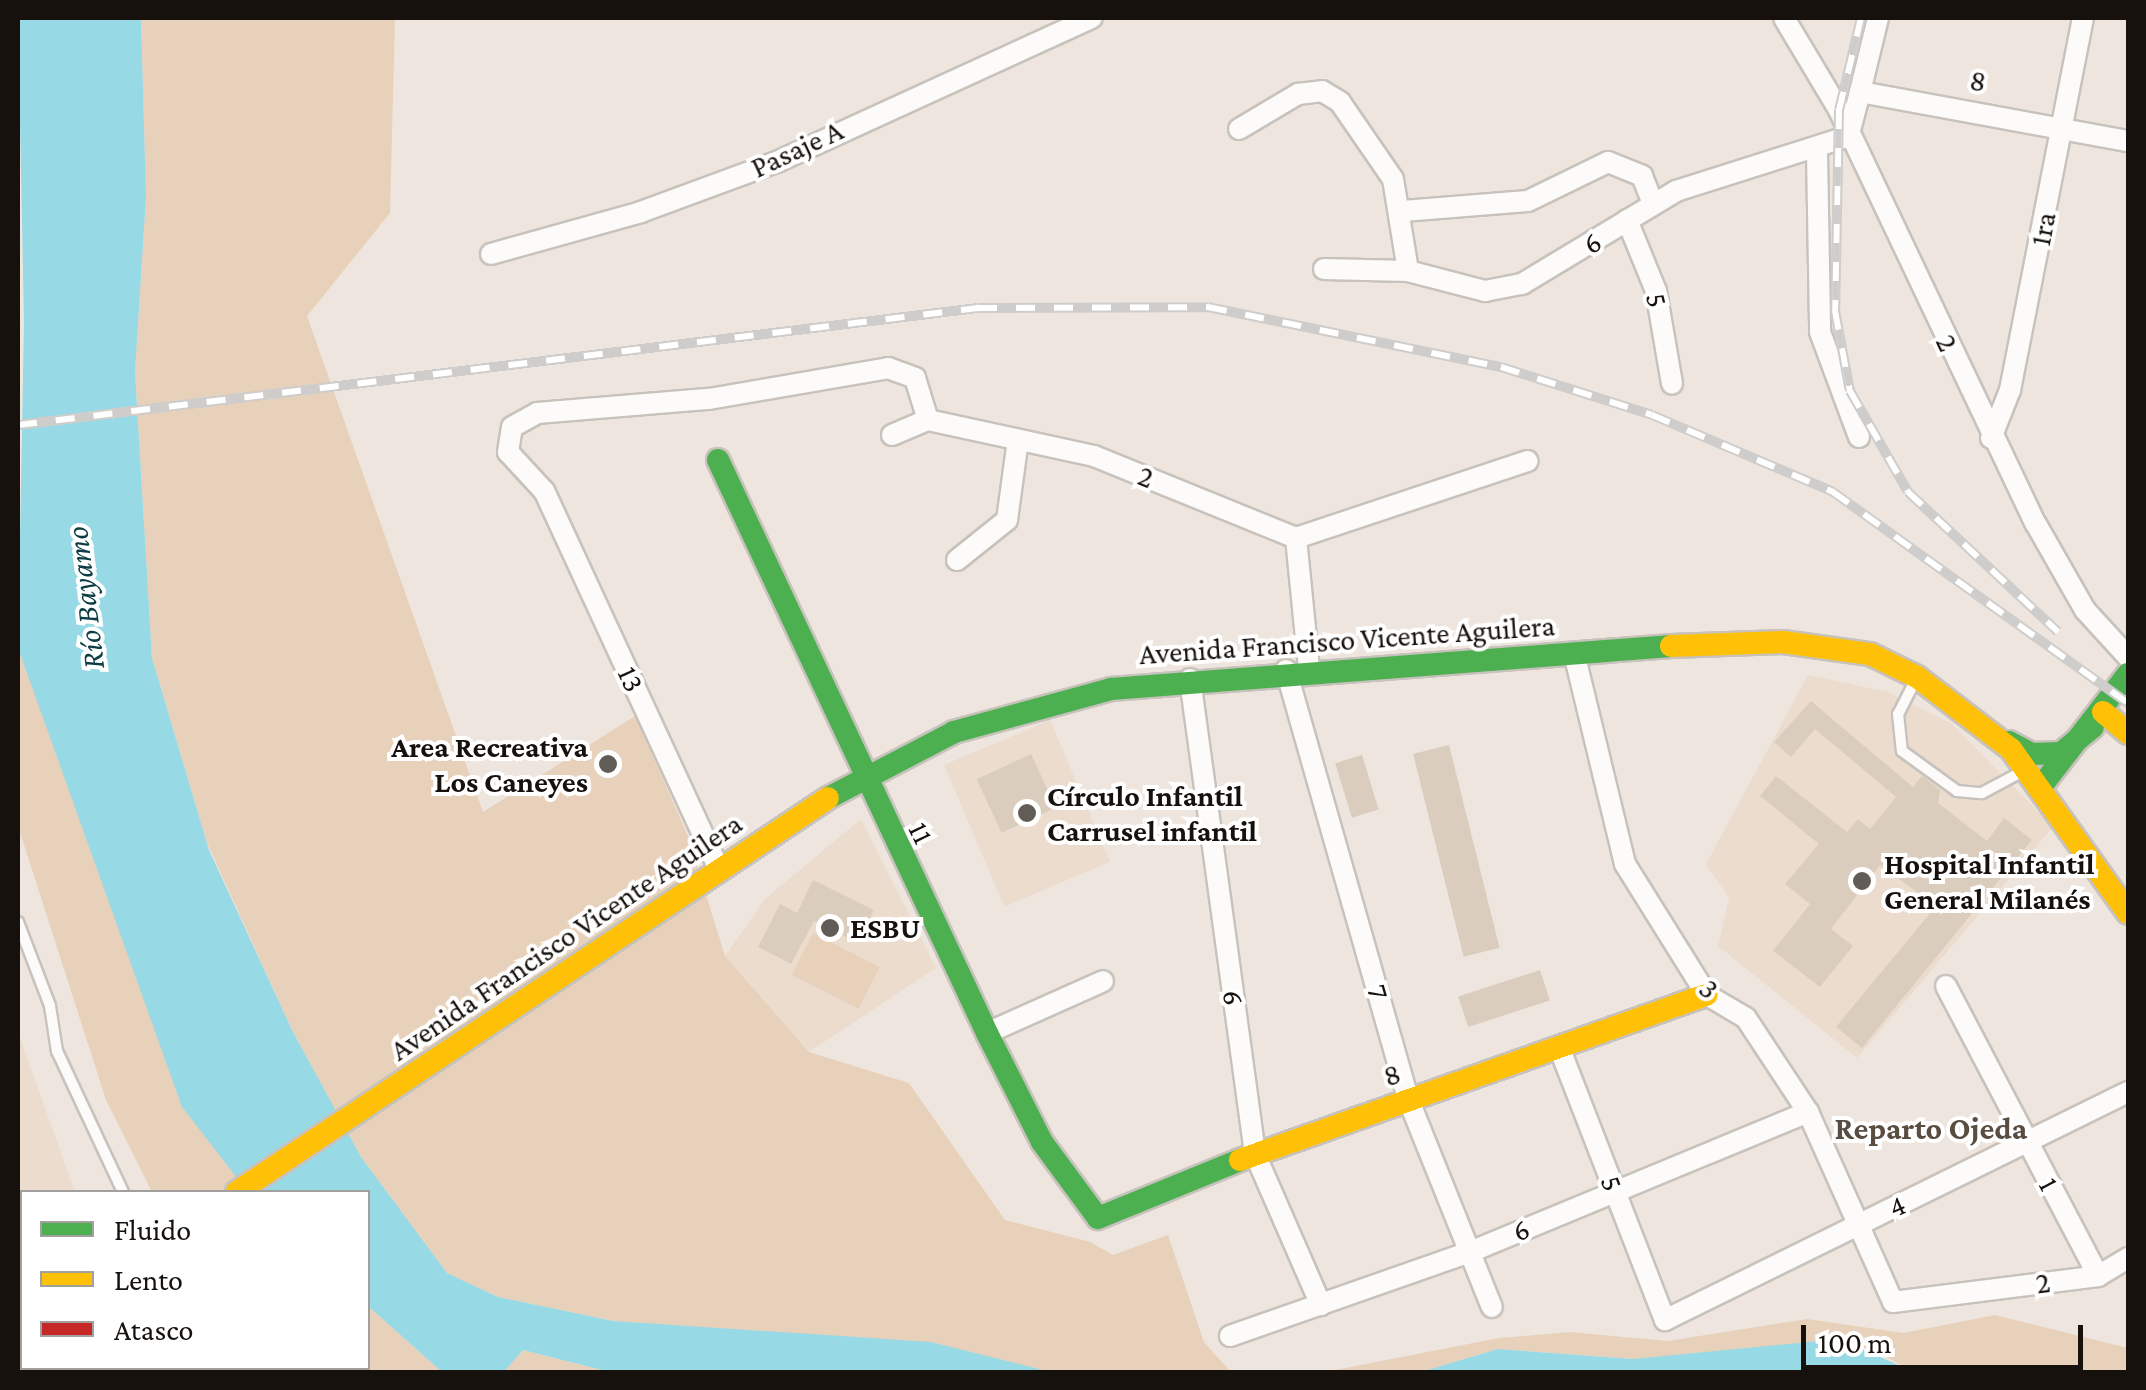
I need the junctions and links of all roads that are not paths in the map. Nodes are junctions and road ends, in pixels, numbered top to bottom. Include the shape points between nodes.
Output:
1 (1092, 18) edge
2 (1784, 18) edge
3 (1878, 18) edge
4 (2083, 18) edge
5 (1860, 92) junction
6 (2064, 126) junction
7 (1240, 129) dead end
8 (1849, 134) junction
9 (2128, 141) edge
10 (1816, 152) junction
11 (1653, 203) junction
12 (1403, 211) junction
13 (1627, 220) junction
14 (491, 254) dead end
15 (1324, 269) dead end
16 (1408, 271) junction
17 (1672, 384) dead end
18 (928, 420) junction
19 (892, 435) dead end
20 (1858, 437) dead end
21 (1992, 438) junction
22 (1018, 440) junction
23 (718, 460) dead end
24 (1528, 461) dead end
25 (1296, 538) junction
26 (957, 560) dead end
27 (1574, 653) junction
28 (2128, 657) edge
29 (1298, 669) junction
30 (2128, 674) edge
31 (1917, 677) junction
32 (1190, 679) junction
33 (2098, 719) junction
34 (2128, 733) edge
35 (1996, 736) junction
36 (2036, 776) junction
37 (860, 777) junction
38 (718, 867) junction
39 (2128, 914) edge
40 (18, 922) edge
41 (1103, 981) dead end
42 (1946, 986) dead end
43 (1707, 994) junction
44 (987, 1033) junction
45 (1559, 1046) junction
46 (2128, 1092) edge
47 (1409, 1101) junction
48 (1808, 1112) junction
49 (2030, 1147) junction
50 (1254, 1154) junction
51 (122, 1190) edge
52 (240, 1190) edge
53 (1615, 1192) junction
54 (1098, 1218) joint
55 (1855, 1225) junction
56 (1470, 1252) junction
57 (2128, 1258) edge
58 (2098, 1276) junction
59 (1894, 1302) joint
60 (1321, 1305) junction
61 (1492, 1307) dead end
62 (1665, 1320) joint
63 (1230, 1336) dead end

1 - 14 street, Pasaje A via 779,161 641,212
2 - 8 street, 2
3 - 5 street
4 - 6 street, 1ra
5 - 6 street, 8
5 - 8 street
6 - 9 street, 8
6 - 21 street, 1ra via 2010,390
7 - 12 street via 1298,94 1322,91 1365,131
8 - 10 street, 6
8 - 21 street, 2
10 - 11 street, 6 via 1745,165
10 - 20 street via 1820,332
11 - 12 street via 1642,176 1608,162 1528,201
11 - 13 street, 6
12 - 16 street
13 - 16 street, 6 via 1522,284 1486,291
13 - 17 street, 5 via 1656,291
15 - 16 street, 6
18 - 19 street
18 - 22 street, 2
18 - 38 street, 13 via 915,378 888,368 728,396 537,412 512,427 508,452 544,491
21 - 28 street, 2 via 2085,610
22 - 25 street, 2 via 1094,456
22 - 26 street via 1007,520
23 - 37 main road, 11
24 - 25 street
25 - 29 street, 7
27 - 29 main road, Avenida Francisco Vicente Aguilera
27 - 31 main road, Avenida Francisco Vicente Aguilera via 1830,645
27 - 43 street, 3 via 1625,864
29 - 32 main road, Avenida Francisco Vicente Aguilera
29 - 47 street, 7
30 - 33 main road
31 - 35 main road, Avenida Francisco Vicente Aguilera
31 - 36 lane via 1898,714 1902,750 1958,791 1982,794
32 - 37 main road, Avenida Francisco Vicente Aguilera via 1111,689 954,732
32 - 50 street, 9
33 - 34 main road
33 - 35 main road via 2062,753 2045,755
33 - 36 main road
35 - 36 main road, Avenida Francisco Vicente Aguilera
36 - 39 main road, Avenida Francisco Vicente Aguilera
37 - 38 main road, Avenida Francisco Vicente Aguilera
37 - 44 main road, 11
38 - 52 main road, Avenida Francisco Vicente Aguilera
40 - 51 lane via 50,1006 58,1051
41 - 44 street
42 - 49 street, 1
43 - 45 main road, 8
43 - 48 street, 3 via 1746,1018
44 - 54 main road, 11 via 1042,1142
45 - 47 main road, 8
45 - 53 street, 5
46 - 49 street, 4
47 - 50 main road, 8
47 - 56 street, 7
48 - 53 street, 6
48 - 55 street, 3
49 - 55 street, 4
49 - 58 street, 1
50 - 54 main road, 8
50 - 60 street, 9
53 - 56 street, 6
53 - 62 street, 5
55 - 59 street, 3
55 - 62 street, 4
56 - 60 street, 6
56 - 61 street, 7
57 - 58 street, 2
58 - 59 street, 2
60 - 63 street, 6

